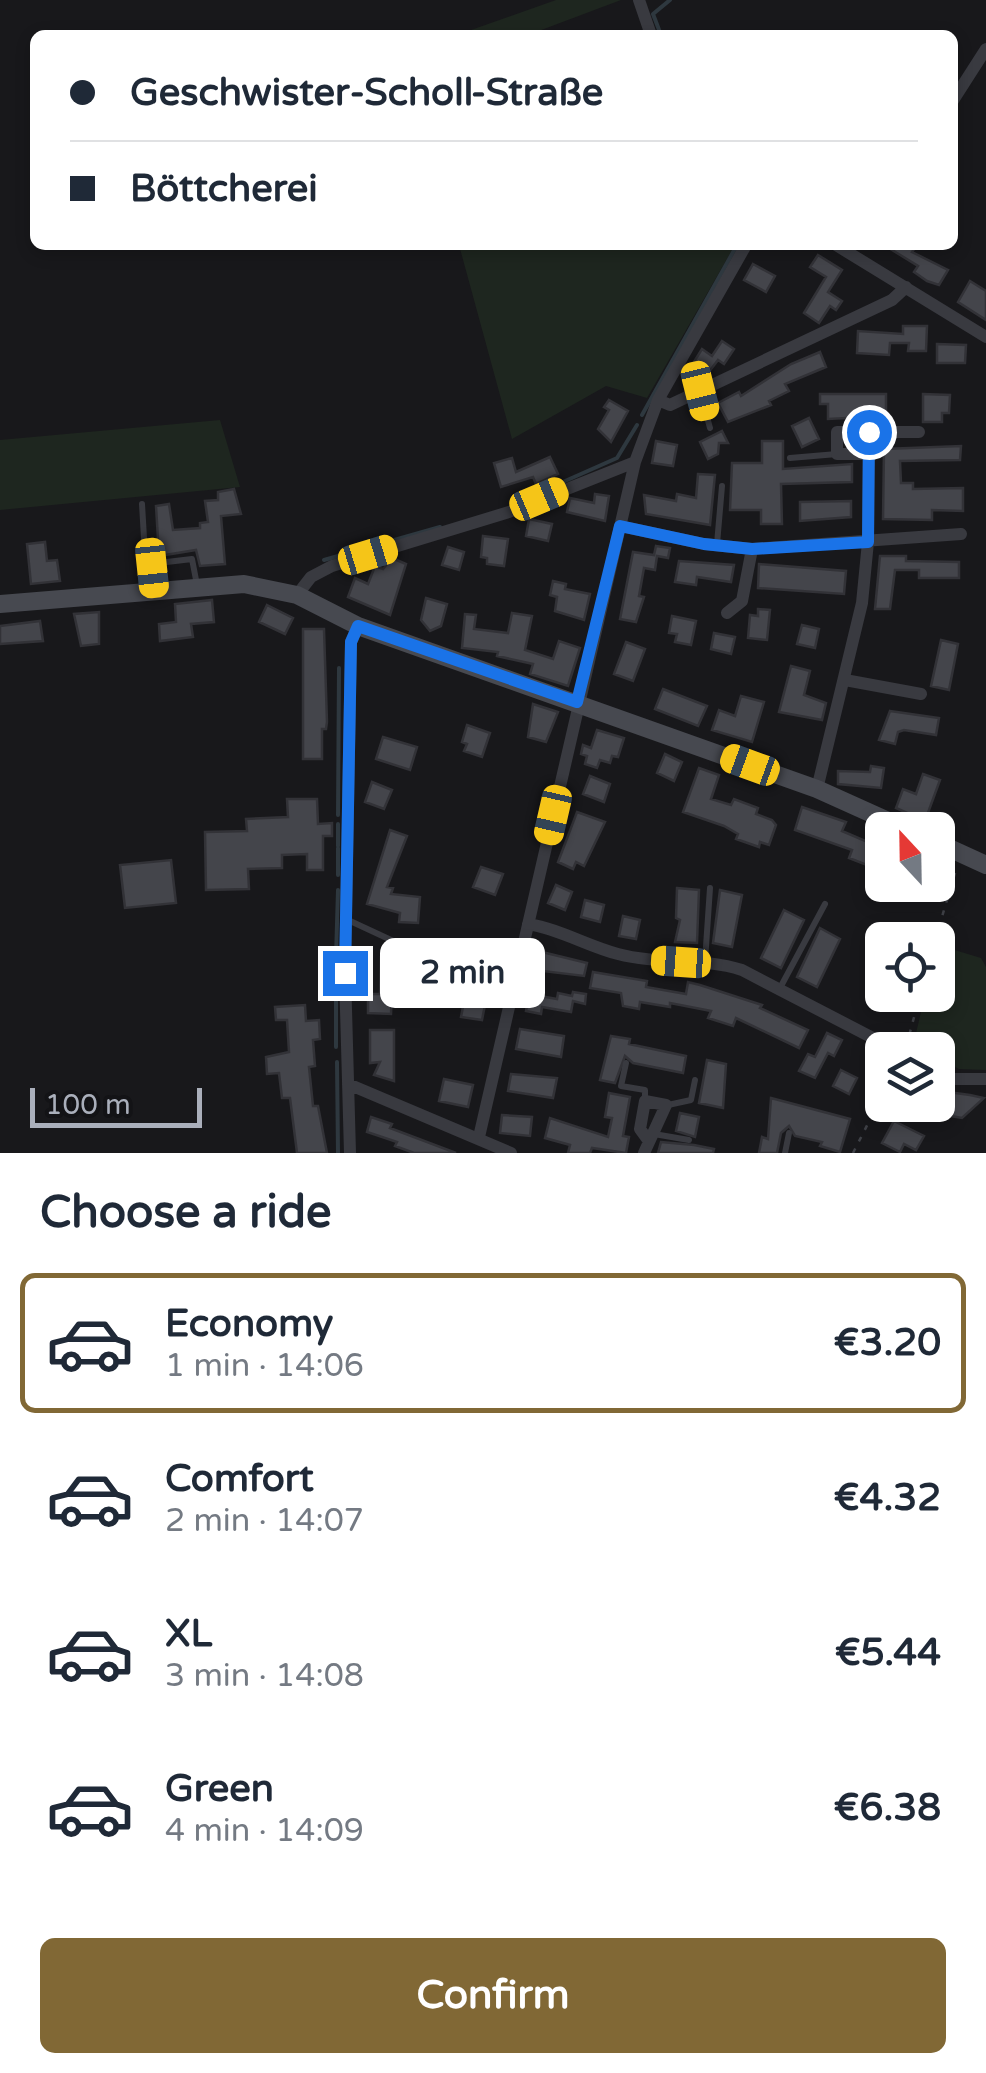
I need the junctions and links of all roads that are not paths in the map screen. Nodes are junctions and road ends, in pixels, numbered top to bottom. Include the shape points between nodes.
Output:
1 (639, 0) edge
2 (649, 30) edge
3 (986, 50) edge
4 (958, 93) edge
5 (743, 250) edge
6 (858, 251) edge
7 (906, 287) junction
8 (986, 337) edge
9 (700, 391) junction
10 (658, 400) junction
11 (710, 428) dead end
12 (869, 432) junction
13 (919, 432) dead end
14 (837, 454) junction
15 (869, 454) junction
16 (790, 458) dead end
17 (635, 462) junction
18 (722, 486) dead end
19 (142, 504) dead end
20 (620, 526) junction
21 (961, 534) dead end
22 (868, 542) junction
23 (716, 546) junction
24 (752, 549) junction
25 (150, 564) junction
26 (197, 586) junction
27 (155, 590) junction
28 (297, 596) junction
29 (0, 604) edge
30 (728, 613) dead end
31 (358, 626) junction
32 (846, 680) junction
33 (920, 694) dead end
34 (577, 702) junction
35 (817, 789) junction
36 (868, 812) edge
37 (955, 851) edge
38 (986, 865) edge
39 (710, 888) dead end
40 (825, 904) dead end
41 (348, 920) junction
42 (528, 924) junction
43 (404, 946) dead end
44 (705, 962) junction
45 (780, 988) junction
46 (865, 1033) edge
47 (626, 1063) dead end
48 (955, 1079) edge
49 (986, 1079) edge
50 (695, 1080) dead end
51 (348, 1084) junction
52 (646, 1102) junction
53 (666, 1106) junction
54 (789, 1133) dead end
55 (479, 1137) junction
56 (689, 1140) dead end
57 (649, 1142) edge
58 (350, 1153) edge
59 (510, 1153) edge
60 (785, 1153) edge

1 - 2 street
3 - 4 street
5 - 10 street
6 - 7 street
7 - 8 street
7 - 9 street via 892,300
9 - 10 street via 670,405
9 - 11 lane
10 - 17 street
12 - 13 street
12 - 14 street via 837,432
12 - 15 street
14 - 15 street
14 - 16 lane
15 - 22 street
17 - 20 street
17 - 28 street via 510,512 332,566 311,577
18 - 23 lane
19 - 25 lane
20 - 23 street
20 - 34 street
21 - 22 street
22 - 24 street
22 - 32 street
23 - 24 street
24 - 30 street via 742,601
25 - 26 lane via 192,559
25 - 27 lane
26 - 27 main road
26 - 28 main road via 244,584
27 - 29 main road
28 - 31 main road
31 - 34 main road
31 - 41 street via 351,642
32 - 33 street
32 - 35 street
34 - 35 main road
34 - 42 street
35 - 36 main road
37 - 38 main road
39 - 44 lane
40 - 45 lane
41 - 43 lane
41 - 51 street
42 - 44 street via 616,954
42 - 55 street
44 - 45 street
45 - 46 street
47 - 52 lane via 621,1086 645,1090
48 - 49 street
50 - 53 lane via 691,1100
51 - 55 street
51 - 58 street
52 - 53 street
52 - 57 street via 640,1129
53 - 57 street
54 - 60 lane
55 - 59 street
56 - 57 lane

